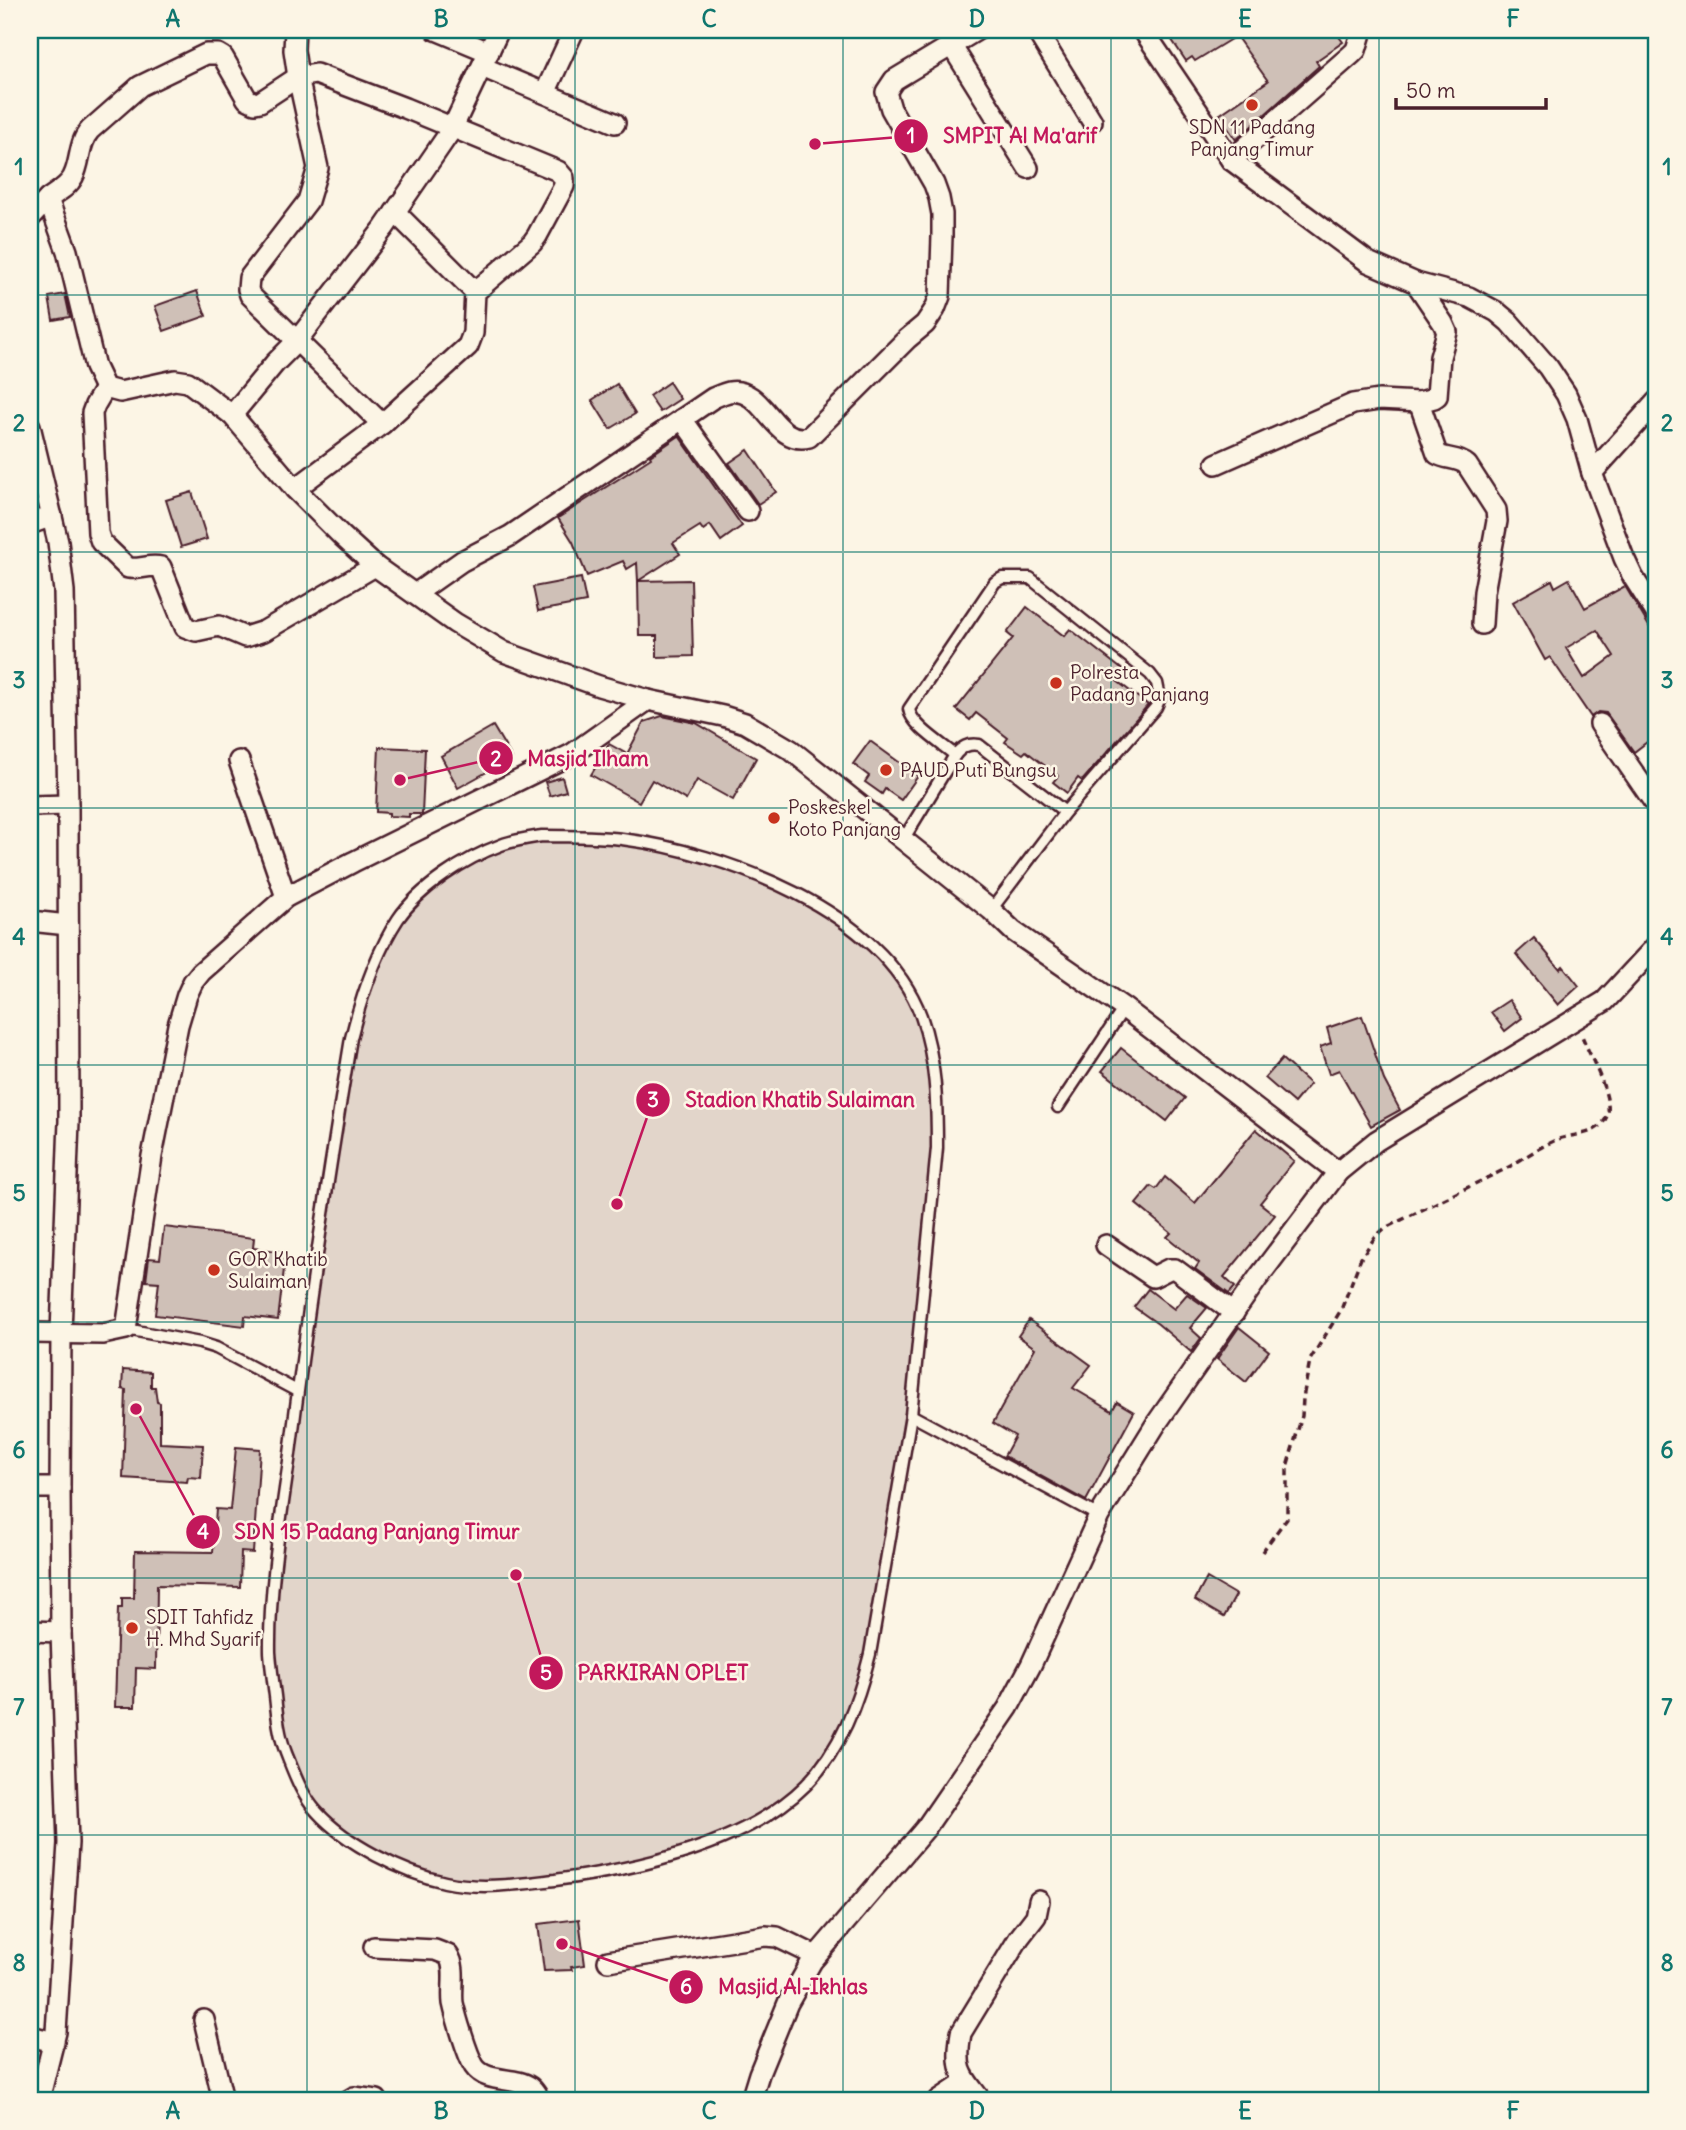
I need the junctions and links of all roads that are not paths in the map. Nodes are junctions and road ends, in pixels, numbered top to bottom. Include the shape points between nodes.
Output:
1 (295, 30) edge
2 (436, 30) edge
3 (499, 30) edge
4 (574, 30) edge
5 (976, 30) edge
6 (1036, 30) edge
7 (1143, 30) edge
8 (1362, 30) edge
9 (951, 45) junction
10 (485, 60) junction
11 (298, 77) junction
12 (545, 93) junction
13 (1092, 121) dead end
14 (615, 123) dead end
15 (452, 128) junction
16 (1231, 160) junction
17 (1028, 169) dead end
18 (48, 199) junction
19 (395, 212) junction
20 (30, 218) edge
21 (1416, 283) junction
22 (475, 292) junction
23 (296, 341) junction
24 (105, 388) junction
25 (1419, 401) junction
26 (1656, 402) edge
27 (232, 415) junction
28 (682, 419) junction
29 (382, 424) junction
30 (30, 426) edge
31 (1216, 464) dead end
32 (1592, 473) junction
33 (295, 489) junction
34 (748, 511) dead end
35 (52, 516) junction
36 (30, 524) edge
37 (376, 566) junction
38 (415, 594) junction
39 (1656, 613) edge
40 (1482, 624) dead end
41 (648, 700) junction
42 (1600, 724) dead end
43 (955, 755) junction
44 (239, 761) dead end
45 (68, 805) junction
46 (1656, 805) edge
47 (30, 806) edge
48 (1065, 812) junction
49 (902, 841) junction
50 (286, 897) junction
51 (991, 910) junction
52 (30, 922) edge
53 (68, 925) junction
54 (1656, 946) edge
55 (1124, 1008) junction
56 (1058, 1107) dead end
57 (1338, 1172) junction
58 (1106, 1245) dead end
59 (1234, 1313) junction
60 (125, 1329) junction
61 (30, 1333) edge
62 (61, 1333) junction
63 (298, 1391) junction
64 (911, 1415) junction
65 (60, 1488) junction
66 (30, 1489) edge
67 (1099, 1516) junction
68 (30, 1631) edge
69 (61, 1632) junction
70 (1039, 1901) dead end
71 (374, 1947) dead end
72 (816, 1956) junction
73 (608, 1961) dead end
74 (204, 2020) dead end
75 (30, 2036) edge
76 (54, 2042) junction
77 (966, 2082) junction
78 (39, 2100) edge
79 (223, 2100) edge
80 (349, 2100) edge
81 (377, 2100) edge
82 (540, 2100) edge
83 (751, 2100) edge
84 (939, 2100) edge
85 (981, 2100) edge

1 - 11 street
2 - 10 street
3 - 10 street
4 - 12 street
5 - 9 street
6 - 13 street
7 - 16 street
8 - 16 street via 1352,54
9 - 17 street
9 - 28 street via 894,80 886,92 934,184 942,214 940,296 925,324 809,437 790,436 752,399 738,392 713,398
10 - 12 street
10 - 15 street
11 - 15 street via 316,74
11 - 18 street via 255,103 247,99 223,57 212,53 139,86 85,136 73,177
11 - 23 street via 318,168 308,201 249,278 248,289
12 - 14 street
15 - 19 street
15 - 22 street via 558,172 565,182 532,243
16 - 21 street via 1368,262
18 - 20 street
18 - 24 street via 67,251 95,368
19 - 22 street
19 - 23 street
21 - 25 street via 1447,332 1437,396
21 - 32 street via 1469,297 1509,322 1566,394
22 - 29 street via 468,346
23 - 27 street
23 - 29 street
24 - 27 street via 120,392 182,380
24 - 37 street via 92,413 101,542 128,568 161,567 185,627 196,631 219,626 245,637 253,635
25 - 31 street via 1353,404
25 - 40 street via 1437,454 1467,465 1496,510
26 - 32 street
27 - 33 street
28 - 34 street
28 - 38 street via 510,536 462,561
29 - 33 street
30 - 35 street
32 - 39 street via 1624,558
33 - 37 street
35 - 36 street
35 - 45 street via 64,591
37 - 38 street
38 - 41 street via 504,652
41 - 49 street via 745,723 792,750
41 - 50 street via 572,754
42 - 46 street
43 - 48 lane via 971,743 979,745
43 - 48 lane via 914,721 909,709 995,582 1030,578 1150,674 1160,691 1156,707
43 - 49 lane
44 - 50 street
45 - 47 street
45 - 53 street
48 - 51 lane
49 - 51 street
50 - 60 street via 201,972 187,995 152,1156
51 - 55 street via 1013,931
52 - 53 street
53 - 62 street via 69,1121
54 - 57 street via 1605,1001 1376,1141
55 - 56 lane
55 - 57 street
57 - 59 street
58 - 59 street via 1153,1277 1175,1269
59 - 67 street
60 - 62 street via 103,1334
60 - 63 lane via 208,1346
61 - 62 street
62 - 65 street
63 - 64 lane via 270,1633 277,1714 286,1753 315,1810 355,1843 443,1882 473,1886 604,1874 680,1854 768,1815 805,1786 846,1728 863,1683
63 - 64 lane via 351,1038 367,985 397,920 439,879 499,846 542,836 590,837 662,846 789,888 865,939 910,993 927,1036 937,1105 936,1162
64 - 67 lane
65 - 66 street
65 - 69 street
67 - 72 street via 1008,1708 925,1829
68 - 69 street
69 - 76 street via 68,1843
70 - 77 street via 1033,1921 961,2034 959,2070
71 - 82 street via 435,1950 448,1955 453,1965 455,2012 474,2065 480,2072 528,2086
72 - 73 street via 765,1936
72 - 83 street via 788,2003
74 - 79 street
75 - 76 street
76 - 78 street
77 - 84 street
77 - 85 street
80 - 81 street

